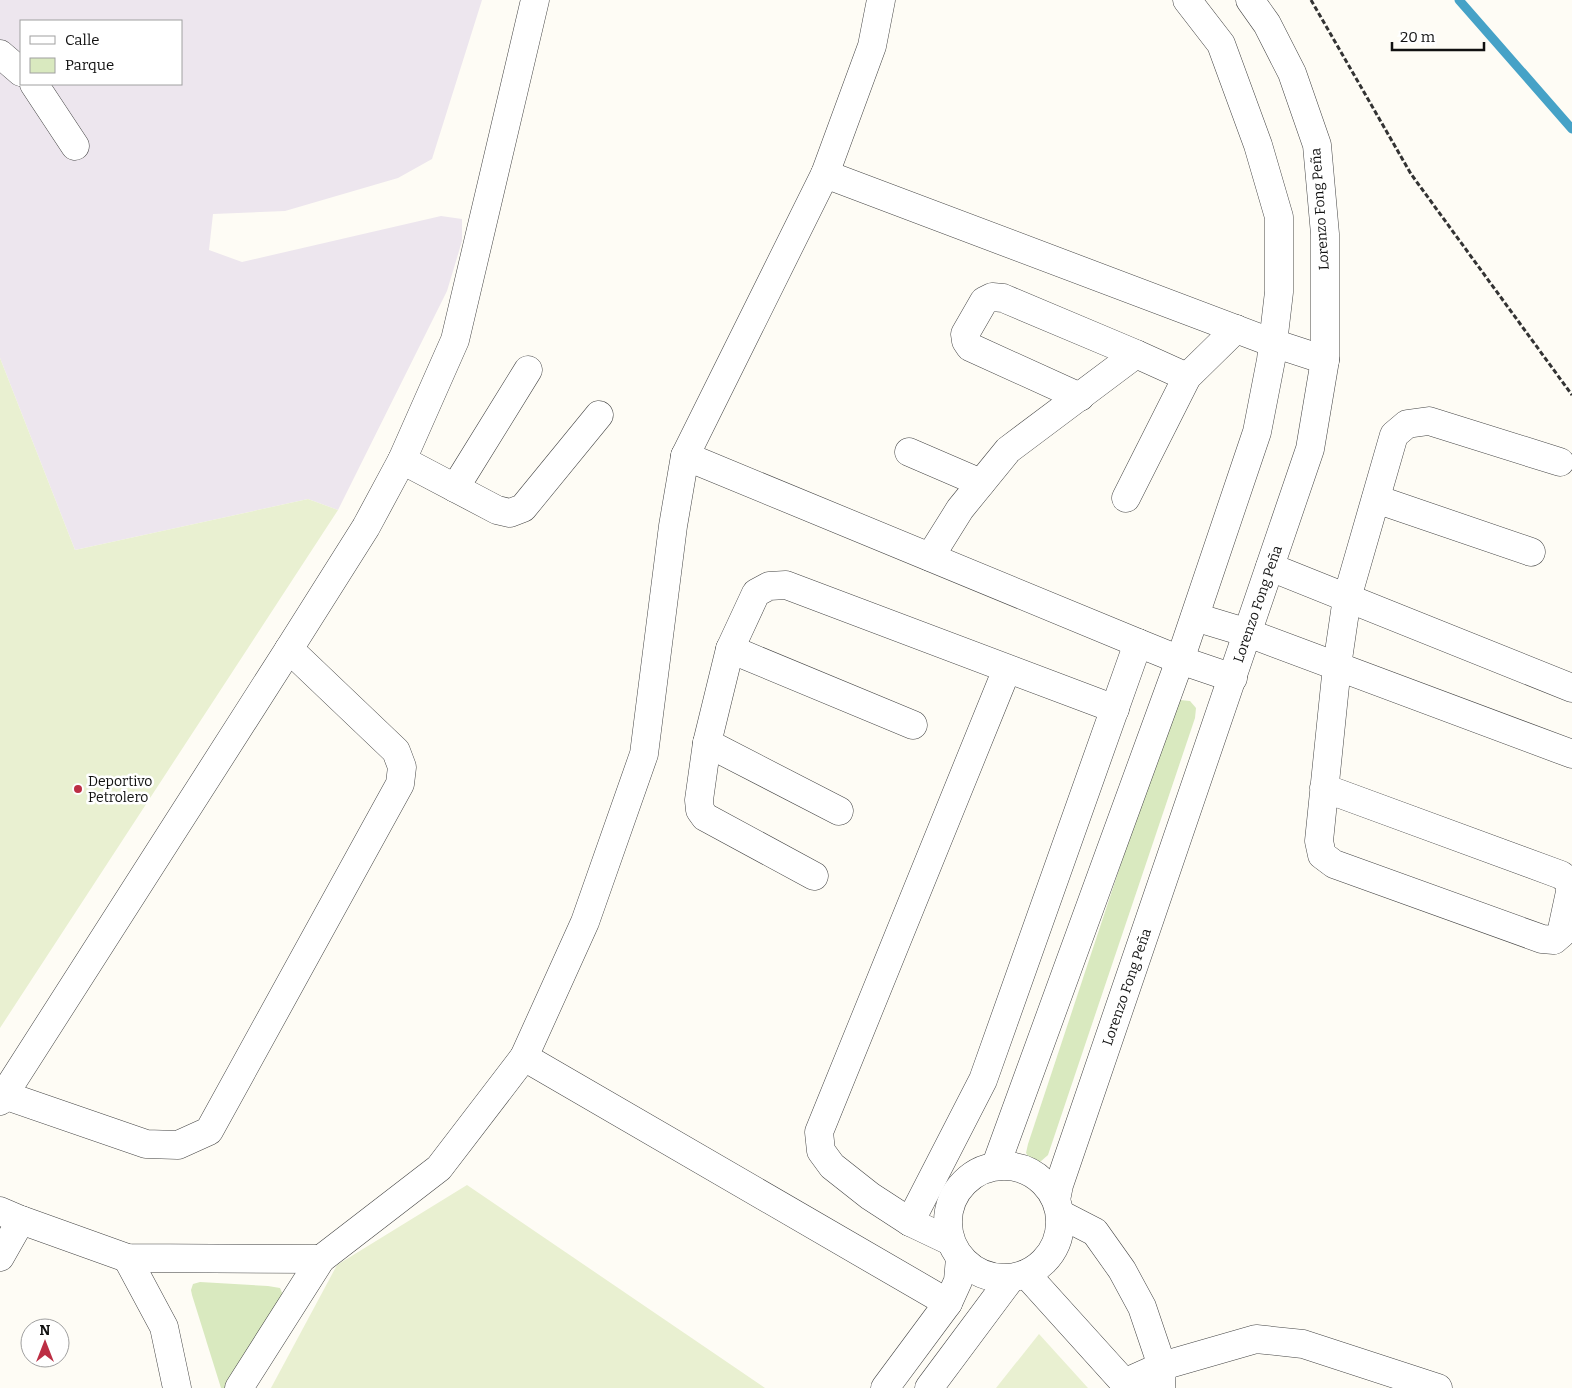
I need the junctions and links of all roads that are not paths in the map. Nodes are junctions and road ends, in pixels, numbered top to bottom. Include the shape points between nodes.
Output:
1 (535, 0) edge
2 (881, 0) edge
3 (1187, 0) edge
4 (1250, 0) edge
5 (1263, 12) edge
6 (0, 54) edge
7 (20, 71) edge
8 (35, 85) edge
9 (75, 146) dead end
10 (825, 174) junction
11 (1236, 328) junction
12 (1273, 343) junction
13 (1136, 354) junction
14 (1325, 360) junction
15 (528, 370) dead end
16 (1186, 378) junction
17 (1080, 397) junction
18 (599, 415) dead end
19 (909, 452) dead end
20 (684, 456) junction
21 (402, 460) junction
22 (1560, 462) dead end
23 (981, 483) junction
24 (455, 488) junction
25 (1126, 498) dead end
26 (1376, 499) junction
27 (1531, 552) dead end
28 (930, 557) junction
29 (1270, 567) junction
30 (1347, 598) junction
31 (1195, 617) junction
32 (1248, 633) junction
33 (1138, 643) junction
34 (730, 648) junction
35 (289, 649) junction
36 (1180, 660) junction
37 (1336, 666) junction
38 (1007, 669) junction
39 (1233, 678) junction
40 (1572, 688) edge
41 (1115, 709) junction
42 (913, 725) dead end
43 (707, 743) junction
44 (1572, 754) edge
45 (1324, 788) junction
46 (839, 811) dead end
47 (814, 876) dead end
48 (524, 1057) junction
49 (2, 1098) edge
50 (996, 1166) junction
51 (1058, 1207) junction
52 (11, 1215) edge
53 (910, 1222) junction
54 (955, 1249) junction
55 (0, 1257) edge
56 (127, 1258) junction
57 (321, 1259) junction
58 (1019, 1276) junction
59 (948, 1303) junction
60 (1356, 1362) junction
61 (1162, 1377) edge
62 (1127, 1385) edge
63 (177, 1388) edge
64 (239, 1388) edge
65 (885, 1388) edge
66 (929, 1388) edge
67 (1388, 1388) edge
68 (1438, 1388) edge

1 - 21 street via 455,340
2 - 10 street via 872,46
3 - 12 street via 1221,44 1258,145 1279,217 1279,292
4 - 5 street, Lorenzo Fong Peña
5 - 14 street, Lorenzo Fong Peña via 1292,74 1317,145 1325,234
6 - 7 street
8 - 9 street
10 - 11 street
10 - 20 street
11 - 12 street
11 - 16 street
12 - 14 street
12 - 31 street via 1257,432
13 - 16 street
13 - 17 street
13 - 17 street via 1003,298 992,297 984,301 965,334 970,347
14 - 29 street, Lorenzo Fong Peña via 1310,449
15 - 24 street
16 - 25 street
17 - 23 street via 1008,450
18 - 24 street via 523,508 510,512 497,510
19 - 23 street
20 - 28 street
20 - 48 street via 644,754 586,922
21 - 24 street
21 - 35 street via 366,528
22 - 26 street via 1429,421 1407,424 1394,435
23 - 28 street via 960,509
26 - 27 street
26 - 30 street
28 - 33 street
29 - 30 street
29 - 32 street, Lorenzo Fong Peña
30 - 37 street
30 - 40 street
31 - 32 street
31 - 36 street
32 - 37 street
32 - 39 street, Lorenzo Fong Peña
33 - 36 street
33 - 41 street
34 - 38 street via 756,593 770,586 786,585
34 - 42 street
34 - 43 street
35 - 49 street
35 - 49 street via 396,751 402,767 400,784 209,1131 178,1145 146,1144
36 - 39 street
36 - 50 street
37 - 44 street
37 - 45 street
38 - 41 street
38 - 53 street via 819,1132 821,1151 832,1166
39 - 51 street, Lorenzo Fong Peña via 1059,1185
41 - 53 street via 983,1080
43 - 46 street
43 - 47 street via 699,800 705,817
45 - 45 street via 1561,875 1570,882 1561,934 1554,940 1542,939 1334,864 1322,855 1319,841
48 - 57 street via 439,1168
48 - 59 street
50 - 51 street via 1015,1166 1033,1173 1047,1184
50 - 54 street via 977,1172 961,1184 951,1201 947,1221
51 - 58 street via 1060,1229 1049,1256 1038,1267
51 - 61 street via 1095,1232 1122,1270 1142,1307
52 - 55 street
52 - 56 street
53 - 54 street
54 - 58 street via 975,1270 992,1277
54 - 59 street via 958,1281
56 - 57 street
56 - 63 street via 164,1327
57 - 64 street
58 - 62 street
58 - 66 street
59 - 65 street
60 - 61 street via 1303,1344 1256,1339
60 - 67 street
60 - 68 street
61 - 62 street

